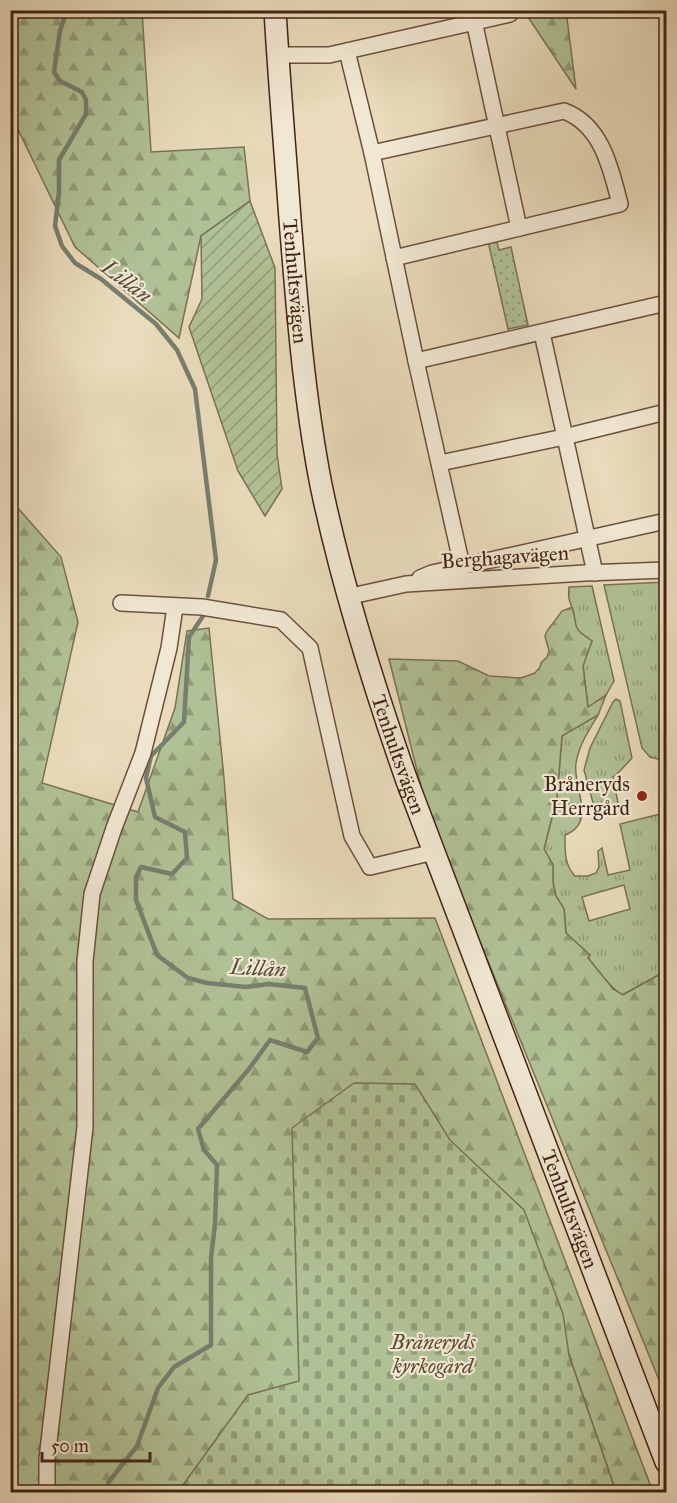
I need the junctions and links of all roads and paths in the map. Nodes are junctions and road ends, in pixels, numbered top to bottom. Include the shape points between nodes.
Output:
1 (275, 10) edge
2 (510, 14) dead end
3 (474, 21) junction
4 (347, 51) junction
5 (278, 55) junction
6 (497, 125) junction
7 (372, 153) junction
8 (519, 228) junction
9 (394, 258) junction
10 (666, 303) edge
11 (542, 333) junction
12 (416, 362) junction
13 (666, 412) edge
14 (564, 437) junction
15 (440, 463) junction
16 (666, 521) edge
17 (588, 538) junction
18 (462, 566) junction
19 (666, 570) edge
20 (595, 573) junction
21 (406, 584) junction
22 (347, 597) junction
23 (121, 603) dead end
24 (175, 607) junction
25 (434, 852) junction
26 (666, 1462) edge
27 (47, 1492) edge

1 - 5 street, Tenhultsvägen
2 - 3 street
3 - 4 street
3 - 6 street
4 - 5 street via 326,56
4 - 7 street
5 - 22 street, Tenhultsvägen via 306,388 321,483
6 - 7 street
6 - 8 street
6 - 8 street via 561,110 568,112 601,146 620,204
7 - 9 street
8 - 9 street
9 - 12 street
10 - 11 street
11 - 12 street
11 - 14 street
12 - 15 street
13 - 14 street
14 - 15 street
14 - 17 street
15 - 18 street
16 - 17 street
17 - 18 street
17 - 20 street
18 - 21 street
19 - 20 street, Berghagavägen
20 - 21 street, Berghagavägen
21 - 22 street, Berghagavägen
22 - 25 street, Tenhultsvägen via 373,684
23 - 24 street
24 - 25 street via 202,607 281,620 310,648 352,836 370,867
24 - 27 street via 143,753 92,894 85,961 85,1127 47,1459
25 - 26 street, Tenhultsvägen

